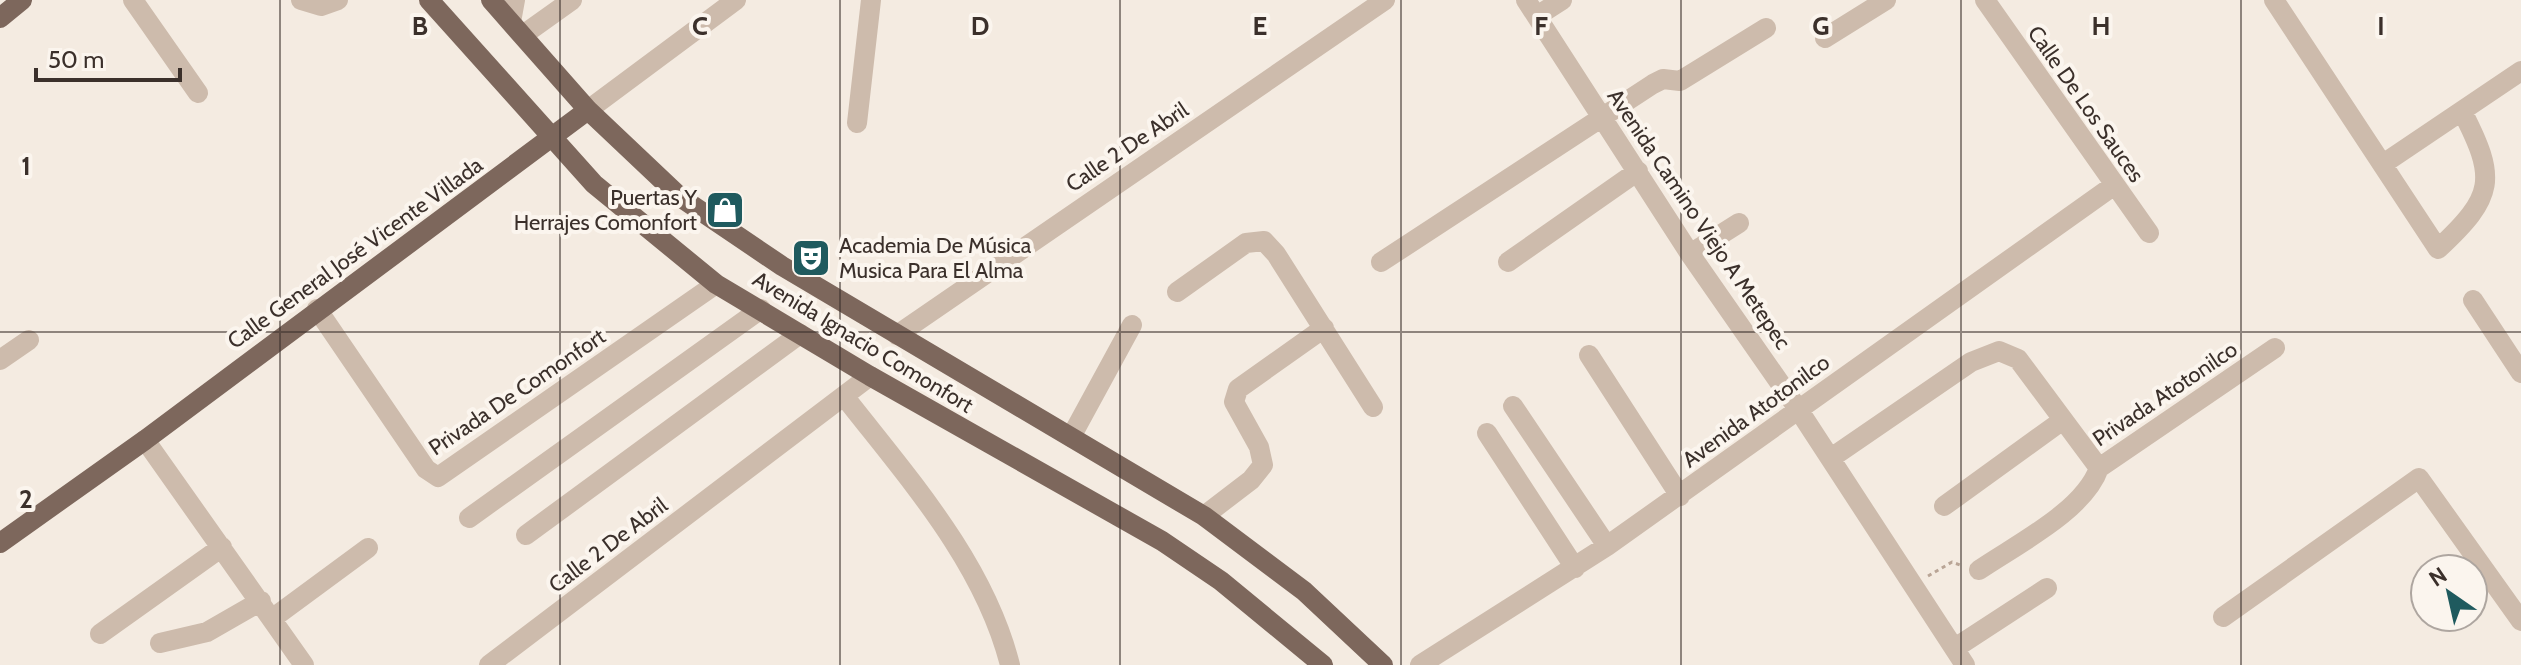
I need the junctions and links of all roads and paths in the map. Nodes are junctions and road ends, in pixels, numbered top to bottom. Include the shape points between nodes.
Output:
1 (22, 0) edge
2 (133, 0) edge
3 (301, 0) edge
4 (338, 0) edge
5 (429, 0) edge
6 (491, 0) edge
7 (515, 0) edge
8 (572, 0) edge
9 (736, 0) edge
10 (871, 0) edge
11 (1385, 0) edge
12 (1562, 0) edge
13 (1886, 0) edge
14 (1985, 0) edge
15 (2274, 0) edge
16 (1532, 8) edge
17 (1, 16) edge
18 (1766, 28) dead end
19 (517, 29) junction
20 (1825, 38) dead end
21 (2521, 71) edge
22 (198, 93) dead end
23 (588, 110) junction
24 (2462, 111) junction
25 (1603, 119) junction
26 (857, 123) dead end
27 (551, 140) junction
28 (2383, 164) junction
29 (1638, 171) junction
30 (2113, 186) junction
31 (1739, 223) dead end
32 (2149, 233) dead end
33 (1690, 254) junction
34 (1381, 262) dead end
35 (1508, 262) dead end
36 (716, 284) junction
37 (1177, 292) dead end
38 (2473, 300) dead end
39 (317, 309) junction
40 (761, 309) junction
41 (1132, 325) dead end
42 (1324, 328) junction
43 (800, 334) junction
44 (897, 335) junction
45 (29, 340) dead end
46 (2275, 348) dead end
47 (1589, 355) dead end
48 (0, 360) edge
49 (2518, 361) edge
50 (870, 376) junction
51 (844, 396) junction
52 (1513, 406) dead end
53 (1373, 407) dead end
54 (1798, 409) junction
55 (2063, 420) junction
56 (1487, 433) dead end
57 (1071, 437) junction
58 (145, 440) junction
59 (1831, 458) junction
60 (2099, 468) junction
61 (1680, 496) junction
62 (1944, 506) dead end
63 (1204, 516) junction
64 (469, 518) dead end
65 (526, 535) dead end
66 (0, 543) edge
67 (1607, 546) junction
68 (222, 547) junction
69 (368, 548) dead end
70 (1952, 562) dead end
71 (1575, 568) junction
72 (1979, 570) dead end
73 (1915, 584) junction
74 (2047, 588) dead end
75 (267, 610) junction
76 (2223, 617) dead end
77 (2521, 621) edge
78 (100, 634) dead end
79 (160, 643) dead end
80 (1960, 656) edge
81 (304, 665) edge
82 (489, 665) edge
83 (1010, 665) edge
84 (1323, 665) edge
85 (1383, 665) edge
86 (1420, 665) edge

1 - 17 main road
2 - 22 street
3 - 4 street via 321,6
5 - 27 main road, Avenida Ignacio Comonfort
6 - 19 main road, Avenida Ignacio Comonfort
7 - 19 street
8 - 19 street
9 - 23 street, Calle General José Vicente Villada
10 - 26 street
11 - 44 street, Calle 2 De Abril
12 - 16 street
13 - 20 street
14 - 30 street, Calle De Los Sauces
15 - 28 street
16 - 25 street, Avenida Camino Viejo A Metepec
18 - 25 street via 1680,81 1658,81
19 - 23 main road, Avenida Ignacio Comonfort
21 - 24 street
23 - 27 main road, Calle General José Vicente Villada
23 - 44 main road, Avenida Ignacio Comonfort via 680,197 726,231
24 - 28 street
24 - 28 street via 2482,150 2487,178 2472,217 2438,249
25 - 29 street, Avenida Camino Viejo A Metepec
25 - 34 street
27 - 36 main road, Avenida Ignacio Comonfort via 594,184
27 - 39 main road, Calle General José Vicente Villada
29 - 33 street, Avenida Camino Viejo A Metepec
29 - 35 street
30 - 32 street, Calle De Los Sauces
30 - 54 street, Avenida Atotonilco
31 - 33 street
33 - 54 street, Avenida Camino Viejo A Metepec
36 - 39 street, Privada De Comonfort via 438,477 426,469
36 - 40 main road, Avenida Ignacio Comonfort
37 - 42 street via 1246,243 1264,241
38 - 49 street
39 - 58 main road, Calle General José Vicente Villada
40 - 43 main road, Avenida Ignacio Comonfort
40 - 64 street
41 - 57 street
42 - 53 street
42 - 63 street via 1238,389 1234,402 1263,465
43 - 50 main road, Avenida Ignacio Comonfort
43 - 65 street
44 - 57 main road, Avenida Ignacio Comonfort
45 - 48 street
46 - 60 street, Privada Atotonilco
47 - 61 street
50 - 51 street, Calle 2 De Abril
50 - 84 main road, Avenida Ignacio Comonfort via 1162,541 1221,581
51 - 82 street, Calle 2 De Abril
51 - 83 street via 930,506 978,581 1001,629
52 - 67 street
54 - 59 street, Avenida Camino Viejo A Metepec
54 - 61 street, Avenida Atotonilco
55 - 59 street, Privada Atotonilco via 2018,359 1999,351 1971,362
55 - 60 street, Privada Atotonilco
55 - 62 street
56 - 71 street
57 - 63 main road, Avenida Ignacio Comonfort
58 - 66 main road, Calle General José Vicente Villada
58 - 68 street
59 - 73 street, Avenida Camino Viejo A Metepec
60 - 72 street via 2093,484 2073,506
61 - 67 street, Avenida Atotonilco
63 - 85 main road, Avenida Ignacio Comonfort via 1304,591
67 - 71 street, Avenida Atotonilco
68 - 75 street
68 - 78 street
69 - 75 street
70 - 73 path
71 - 86 street, Avenida Atotonilco
73 - 80 street, Avenida Camino Viejo A Metepec
74 - 80 street
75 - 79 street
75 - 81 street
76 - 77 street via 2419,478

